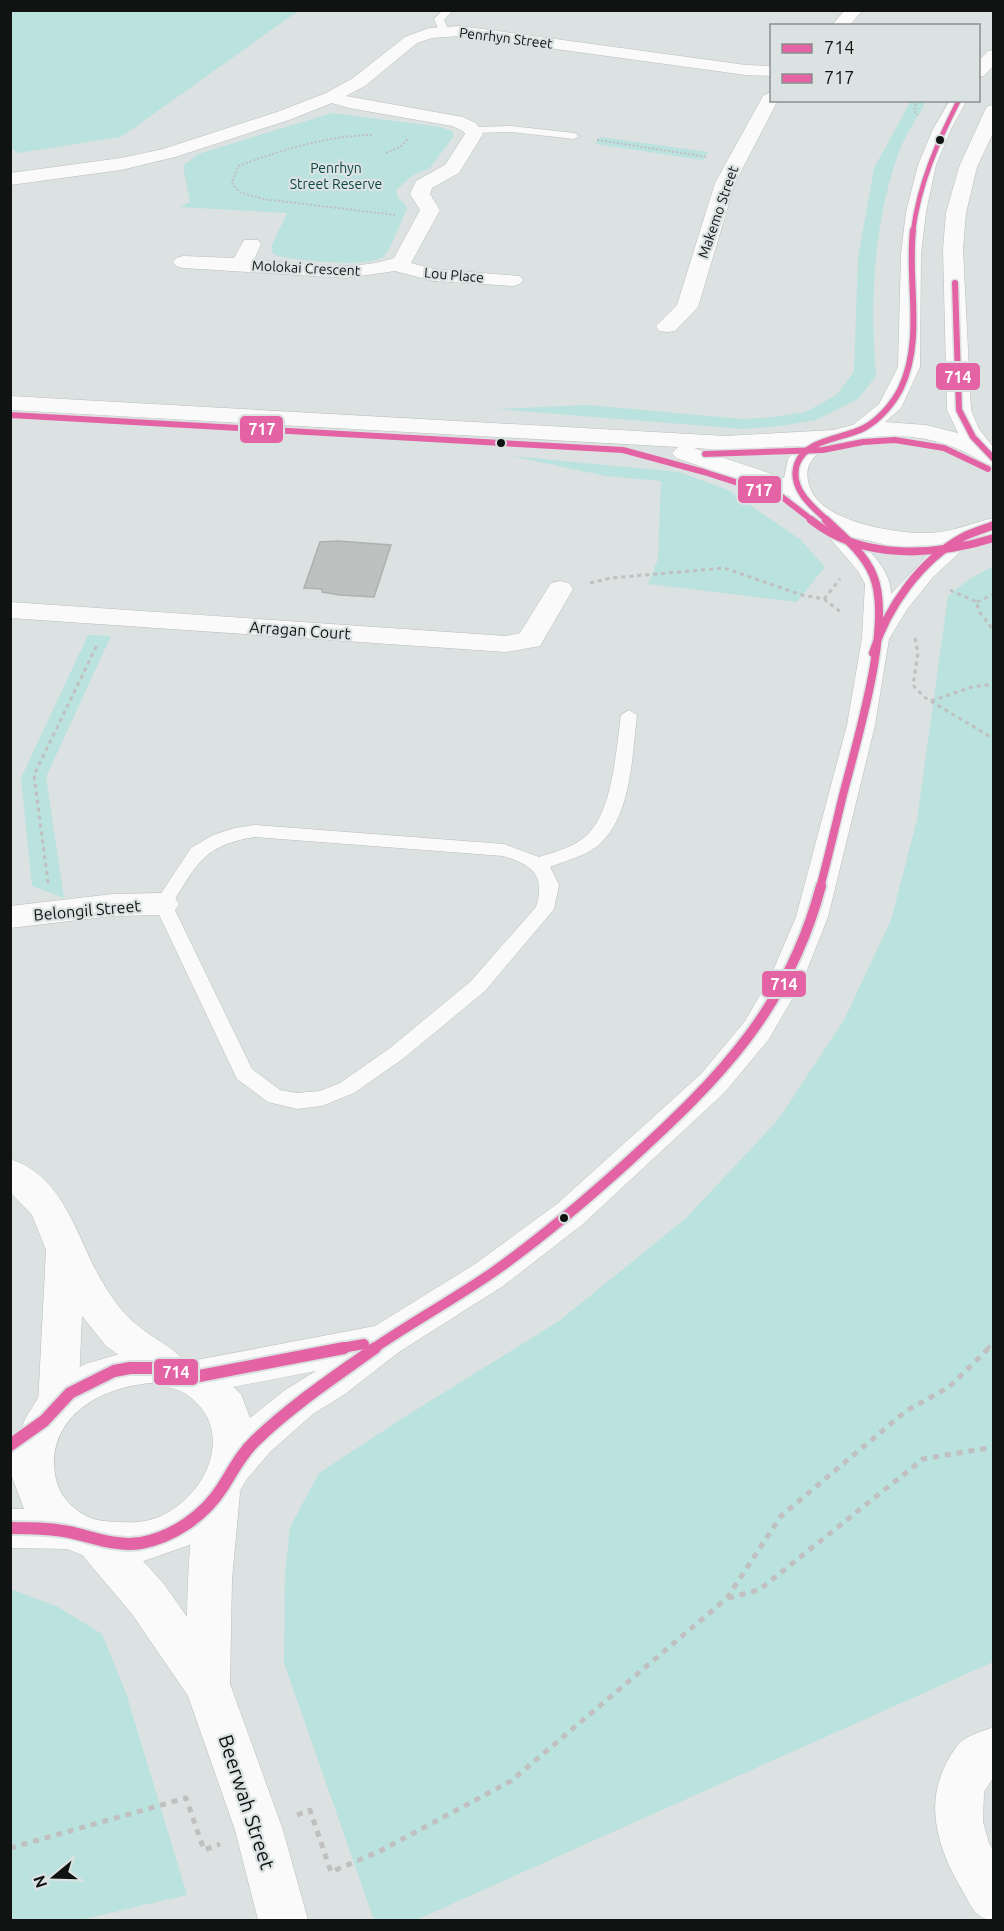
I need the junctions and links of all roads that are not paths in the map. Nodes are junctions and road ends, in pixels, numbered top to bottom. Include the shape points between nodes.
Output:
1 (449, 10) edge
2 (855, 10) edge
3 (841, 24) edge
4 (444, 31) junction
5 (993, 55) edge
6 (980, 70) edge
7 (770, 73) edge
8 (332, 97) junction
9 (770, 98) edge
10 (958, 102) edge
11 (993, 110) edge
12 (472, 136) junction
13 (574, 136) road end
14 (195, 143) junction
15 (10, 169) edge
16 (10, 179) edge
17 (251, 244) dead end
18 (183, 262) dead end
19 (241, 265) junction
20 (395, 265) junction
21 (513, 280) dead end
22 (667, 326) dead end
23 (10, 403) edge
24 (861, 430) junction
25 (834, 436) junction
26 (625, 438) junction
27 (987, 454) edge
28 (798, 490) junction
29 (825, 517) junction
30 (993, 525) edge
31 (962, 537) junction
32 (560, 589) road end
33 (10, 610) edge
34 (876, 638) junction
35 (629, 715) dead end
36 (539, 864) junction
37 (163, 904) junction
38 (10, 917) edge
39 (10, 1173) edge
40 (65, 1251) junction
41 (385, 1340) junction
42 (181, 1373) junction
43 (53, 1411) junction
44 (10, 1445) edge
45 (226, 1480) junction
46 (10, 1528) edge
47 (82, 1536) junction
48 (207, 1684) junction
49 (993, 1750) edge
50 (993, 1898) edge
51 (283, 1920) edge

1 - 4 lane via 439,19
2 - 3 street
4 - 7 street, Penrhyn Street
4 - 8 street, Penrhyn Street via 411,40 359,82
5 - 6 street
8 - 12 street via 457,121
8 - 14 street, Penrhyn Street
9 - 22 street, Makemo Street via 725,183 687,307
10 - 24 street via 927,165 916,212 911,254 909,367 889,408
11 - 27 street via 968,167 956,213 953,249 959,410 967,429
12 - 13 lane via 511,129
12 - 20 street via 452,168 423,185 420,194 430,210 405,258
14 - 15 street, Penrhyn Street
14 - 16 street, Penrhyn Street via 122,164
17 - 19 street, Molokai Crescent
18 - 19 street
19 - 20 street, Molokai Crescent via 358,272
20 - 21 street, Lou Place via 433,275
23 - 26 street
24 - 25 street
24 - 27 street via 924,431 955,439
25 - 26 street via 725,443
25 - 28 street via 813,446 800,459 795,474
26 - 28 street via 709,460
28 - 29 street
29 - 31 street via 890,539 927,541
29 - 34 street via 870,568 878,584
30 - 31 street
31 - 34 street via 927,580 893,608
32 - 33 street, Arragan Court via 530,640 506,644
34 - 41 street via 861,725 812,917 786,980 757,1030 713,1083 570,1214 489,1275
35 - 36 lane via 620,778 603,831 580,849
36 - 37 lane via 504,850 255,831 236,833 205,845 196,853
36 - 37 lane via 549,879 551,894 545,909 478,986 397,1053 347,1088 321,1098 297,1101 275,1097 244,1074
37 - 38 street, Belongil Street via 113,905
39 - 40 street via 33,1187 51,1211
40 - 42 street via 107,1322 121,1336
40 - 43 street
41 - 42 street
41 - 45 street via 256,1438
42 - 43 street via 135,1367 101,1376 70,1393
42 - 45 street via 218,1395 226,1408 235,1436
43 - 44 street
43 - 47 street via 37,1437 32,1479 51,1516
45 - 47 street via 197,1517 167,1534 132,1544
45 - 48 street, Beerwah Street via 210,1579
46 - 47 street
47 - 48 street, Beerwah Street via 148,1599
48 - 51 street, Beerwah Street via 258,1830
49 - 50 street via 975,1760 960,1788 959,1822 966,1853

